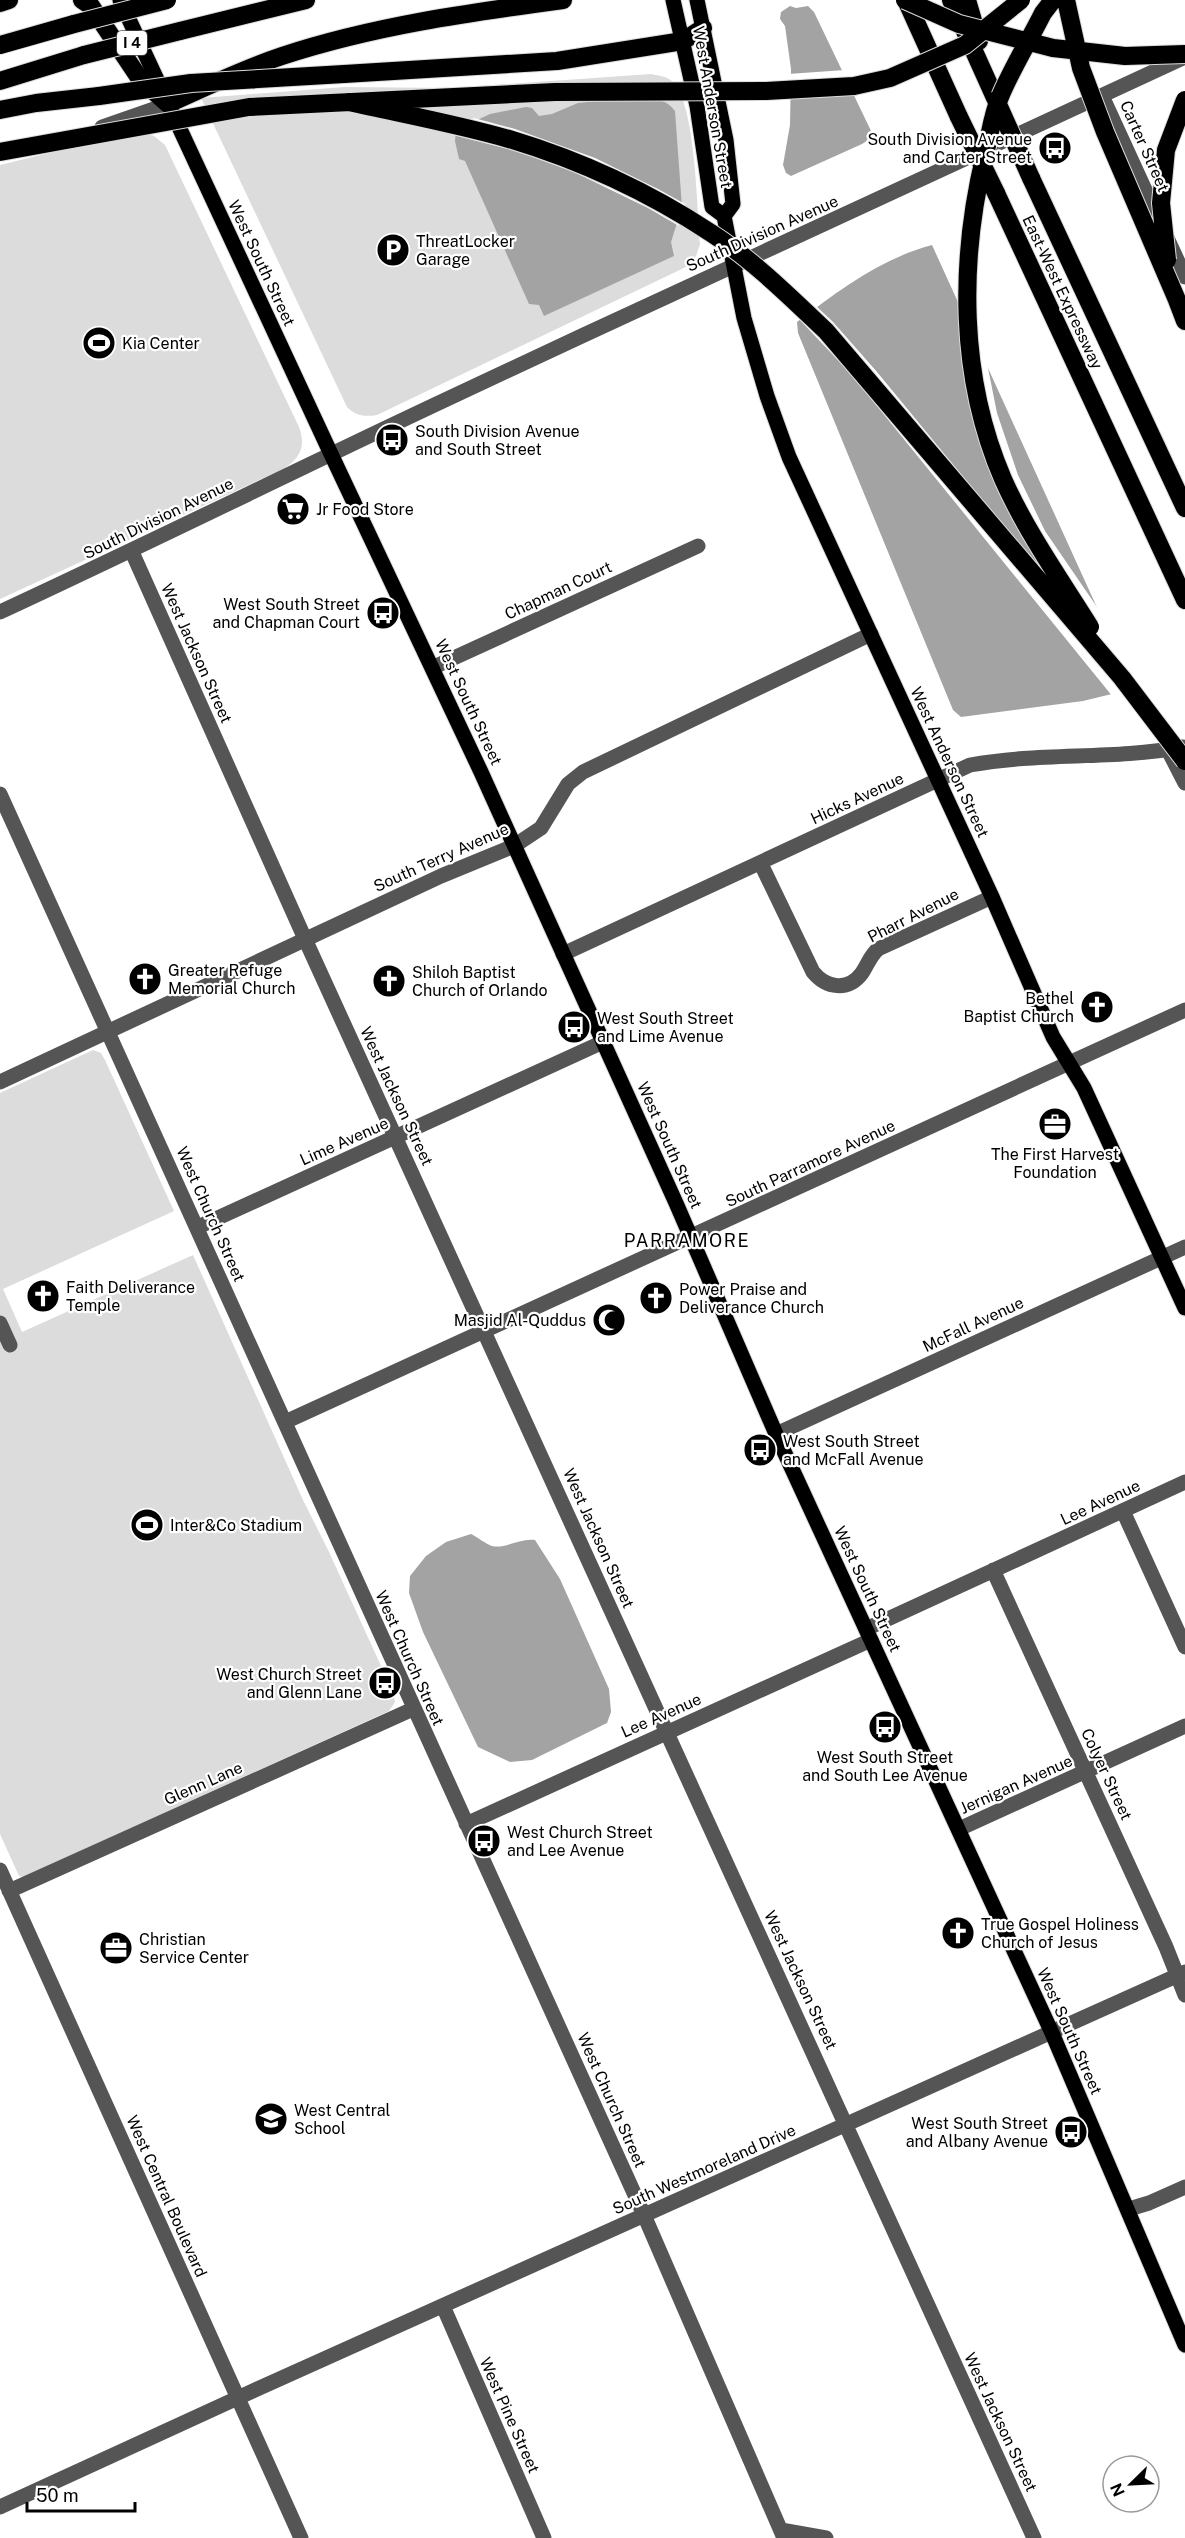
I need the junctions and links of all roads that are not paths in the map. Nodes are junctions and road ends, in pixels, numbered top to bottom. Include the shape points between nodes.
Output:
1 (9, 0) edge
2 (82, 0) edge
3 (120, 0) edge
4 (166, 0) edge
5 (306, 0) edge
6 (563, 0) edge
7 (905, 0) edge
8 (951, 0) edge
9 (967, 0) edge
10 (1021, 0) edge
11 (1053, 0) edge
12 (1066, 0) edge
13 (697, 2) edge
14 (0, 3) edge
15 (675, 6) edge
16 (703, 28) junction
17 (683, 41) junction
18 (0, 45) edge
19 (1185, 56) edge
20 (0, 81) edge
21 (1102, 96) junction
22 (996, 100) junction
23 (1185, 100) edge
24 (349, 102) junction
25 (168, 104) junction
26 (0, 110) edge
27 (0, 151) edge
28 (724, 216) junction
29 (734, 265) junction
30 (1185, 277) edge
31 (1177, 300) junction
32 (1185, 321) edge
33 (331, 454) junction
34 (1185, 508) edge
35 (698, 546) dead end
36 (132, 552) junction
37 (1185, 600) edge
38 (0, 612) edge
39 (871, 634) junction
40 (434, 668) junction
41 (1122, 678) junction
42 (1185, 747) edge
43 (1168, 750) junction
44 (1185, 761) edge
45 (938, 779) junction
46 (1185, 783) edge
47 (0, 794) edge
48 (514, 846) junction
49 (761, 864) junction
50 (992, 897) junction
51 (305, 939) junction
52 (563, 954) junction
53 (1185, 1010) edge
54 (108, 1032) junction
55 (603, 1042) junction
56 (1068, 1063) junction
57 (0, 1082) edge
58 (396, 1137) junction
59 (198, 1227) junction
60 (691, 1237) junction
61 (1185, 1247) edge
62 (1162, 1258) junction
63 (1185, 1308) edge
64 (0, 1323) edge
65 (485, 1330) junction
66 (10, 1344) dead end
67 (285, 1422) junction
68 (776, 1434) junction
69 (1185, 1482) edge
70 (1123, 1511) junction
71 (993, 1570) junction
72 (869, 1635) junction
73 (1185, 1647) edge
74 (413, 1709) junction
75 (1185, 1726) edge
76 (668, 1732) junction
77 (1086, 1772) junction
78 (466, 1824) junction
79 (959, 1829) junction
80 (0, 1870) edge
81 (9, 1891) junction
82 (1181, 1974) edge
83 (1185, 1995) edge
84 (1052, 2033) junction
85 (847, 2125) junction
86 (1185, 2187) edge
87 (1129, 2209) junction
88 (644, 2215) junction
89 (443, 2306) junction
90 (1185, 2345) edge
91 (238, 2398) junction
92 (1, 2503) edge
93 (783, 2534) edge
94 (301, 2538) edge
95 (544, 2538) edge
96 (826, 2538) edge
97 (1034, 2538) edge

1 - 14 highway
2 - 25 highway via 91,6 140,79
3 - 25 main road, West South Street
4 - 18 highway, bridge
5 - 20 highway, I 4, bridge via 84,55
6 - 25 highway via 425,20 347,37 248,68
7 - 19 highway, bridge via 958,24 1053,48 1125,56
7 - 37 highway, East-West Expressway, bridge
8 - 22 highway, East-West Expressway, bridge
9 - 22 highway, bridge
10 - 24 highway, bridge via 965,45 890,78 854,86 766,92 555,92
11 - 41 highway, bridge via 996,109 979,181 967,271 969,339 974,384 1002,478 1019,513
12 - 31 highway, bridge via 1085,78
13 - 16 main road, West Anderson Street
15 - 17 main road, West Anderson Street
16 - 17 highway
16 - 28 main road, West Anderson Street via 731,180 733,204
17 - 26 highway, bridge via 557,61 191,83
17 - 28 main road, West Anderson Street via 712,207
19 - 21 street, South Division Avenue
21 - 29 street, South Division Avenue
21 - 30 street, Carter Street
22 - 34 highway, East-West Expressway, bridge
23 - 31 highway, bridge via 1166,150 1161,203 1163,235
24 - 27 highway, bridge via 249,107
24 - 41 highway, bridge via 508,139 563,158 652,199 713,234 826,330
25 - 27 street via 94,129
25 - 33 main road, West South Street
28 - 29 main road, West Anderson Street
29 - 33 street, South Division Avenue
29 - 39 main road, West Anderson Street via 767,396 789,457
31 - 32 highway
33 - 36 street, South Division Avenue
33 - 40 main road, West South Street
35 - 40 street, Chapman Court
36 - 38 street, South Division Avenue
36 - 51 street, West Jackson Street
39 - 45 main road, West Anderson Street
39 - 48 street, South Terry Avenue via 584,772 568,784 541,828
40 - 48 main road, West South Street
41 - 44 highway, bridge
42 - 43 street, Hicks Avenue
43 - 45 street, Hicks Avenue via 996,760 969,765
43 - 46 street
45 - 49 street, Hicks Avenue
45 - 50 main road, West Anderson Street
47 - 54 street, West Church Street
48 - 51 street, South Terry Avenue
48 - 52 main road, West South Street
49 - 50 street, Pharr Avenue via 809,964 818,978 836,986 846,985 862,973 878,949
49 - 52 street, Hicks Avenue
50 - 56 main road, West Anderson Street
51 - 54 street, South Terry Avenue
51 - 58 street, West Jackson Street
52 - 55 main road, West South Street
53 - 56 street, South Parramore Avenue
54 - 57 street, South Terry Avenue
54 - 59 street, West Church Street
55 - 58 street, Lime Avenue
55 - 60 main road, West South Street
56 - 60 street, South Parramore Avenue
56 - 62 main road, West Anderson Street via 1084,1088
58 - 59 street, Lime Avenue
58 - 65 street, West Jackson Street
59 - 67 street, West Church Street
60 - 65 street, South Parramore Avenue
60 - 68 main road, West South Street
61 - 62 street, McFall Avenue
62 - 63 main road, West Anderson Street
62 - 68 street, McFall Avenue
64 - 66 street
65 - 67 street, South Parramore Avenue
65 - 76 street, West Jackson Street
67 - 74 street, West Church Street
68 - 72 main road, West South Street
69 - 70 street, Lee Avenue
70 - 71 street, Lee Avenue
70 - 73 street
71 - 72 street, Lee Avenue
71 - 77 street, Colyer Street
72 - 76 street, Lee Avenue
72 - 79 main road, West South Street
74 - 78 street, West Church Street
74 - 81 street, Glenn Lane
75 - 77 street, Jernigan Avenue
76 - 78 street, Lee Avenue
76 - 85 street, West Jackson Street
77 - 79 street, Jernigan Avenue
77 - 82 street, Colyer Street
78 - 88 street, West Church Street
79 - 84 main road, West South Street
80 - 81 street, West Central Boulevard
81 - 91 street, West Central Boulevard
82 - 83 street, Colyer Street
82 - 84 street, South Westmoreland Drive
84 - 85 street, South Westmoreland Drive
84 - 87 main road, West South Street
85 - 88 street, South Westmoreland Drive
85 - 97 street, West Jackson Street
86 - 87 street
87 - 90 main road, West South Street
88 - 89 street, South Westmoreland Drive
88 - 93 street, West Church Street
89 - 91 street, South Westmoreland Drive
89 - 95 street, West Pine Street
91 - 92 street, South Westmoreland Drive
91 - 94 street, West Central Boulevard
93 - 96 street

